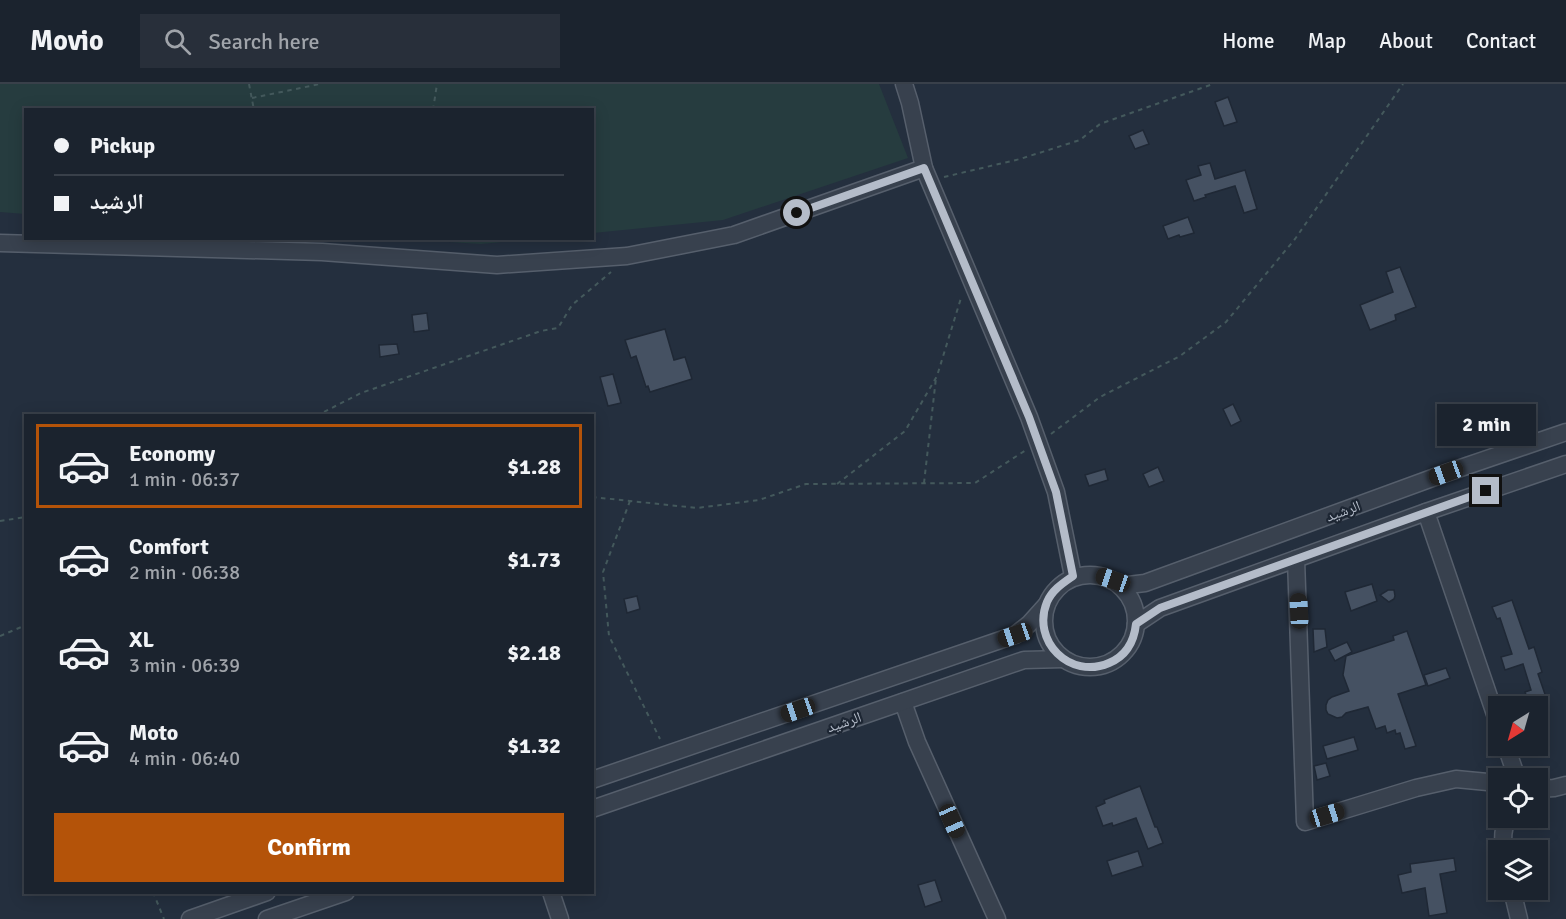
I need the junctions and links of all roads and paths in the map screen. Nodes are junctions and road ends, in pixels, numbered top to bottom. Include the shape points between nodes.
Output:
1 (249, 84) edge
2 (320, 84) edge
3 (437, 84) edge
4 (904, 84) edge
5 (1213, 84) edge
6 (1403, 84) edge
7 (252, 98) junction
8 (254, 108) edge
9 (433, 108) edge
10 (927, 175) junction
11 (0, 243) edge
12 (627, 256) junction
13 (968, 275) junction
14 (936, 376) junction
15 (320, 414) edge
16 (1566, 432) edge
17 (1038, 443) junction
18 (1566, 464) edge
19 (924, 483) junction
20 (837, 484) junction
21 (594, 497) edge
22 (630, 501) junction
23 (1426, 512) junction
24 (24, 517) edge
25 (0, 521) edge
26 (1296, 559) junction
27 (1073, 576) junction
28 (1120, 586) junction
29 (1047, 604) junction
30 (1136, 624) junction
31 (24, 626) edge
32 (0, 636) edge
33 (1064, 659) junction
34 (1489, 696) edge
35 (903, 702) junction
36 (667, 754) junction
37 (594, 779) edge
38 (1488, 782) edge
39 (1566, 785) edge
40 (1548, 788) edge
41 (594, 808) edge
42 (154, 894) edge
43 (261, 894) edge
44 (340, 894) edge
45 (552, 894) edge
46 (1514, 900) edge
47 (164, 919) edge
48 (190, 919) edge
49 (267, 919) edge
50 (560, 919) edge
51 (997, 919) edge
52 (1519, 919) edge

1 - 7 path
2 - 7 path
3 - 9 path
4 - 10 street
5 - 10 path via 1100,124 1080,140 1020,159
6 - 17 path via 1295,239 1226,322 1180,356 1100,398
7 - 8 path
10 - 12 street via 734,235
10 - 13 street
11 - 12 street via 322,252 497,265
12 - 15 path via 572,305 558,328 361,393
13 - 14 path
13 - 17 street
14 - 19 path
14 - 20 path via 904,431
16 - 28 street, الرشيد via 1145,583
17 - 19 path via 975,483
17 - 27 street via 1056,492
18 - 23 street, الرشيد
19 - 20 path
20 - 22 path via 806,484 759,500 697,508
21 - 22 path
22 - 36 path via 603,572 609,636
23 - 26 street, الرشيد
23 - 34 street
24 - 25 path
26 - 30 street, الرشيد via 1160,608
26 - 38 street via 1305,822 1456,779
27 - 28 street via 1098,575
27 - 29 street via 1056,589
28 - 30 street via 1134,604
29 - 33 street via 1044,630 1050,644
29 - 36 street, الرشيد via 1015,635
30 - 33 street via 1128,649 1116,660 1086,668
31 - 32 path
33 - 35 street, الرشيد via 1024,660
35 - 41 street, الرشيد
35 - 51 street via 917,742
36 - 37 street, الرشيد
39 - 40 street
42 - 47 path
43 - 48 street
44 - 49 street
45 - 50 street
46 - 52 street

